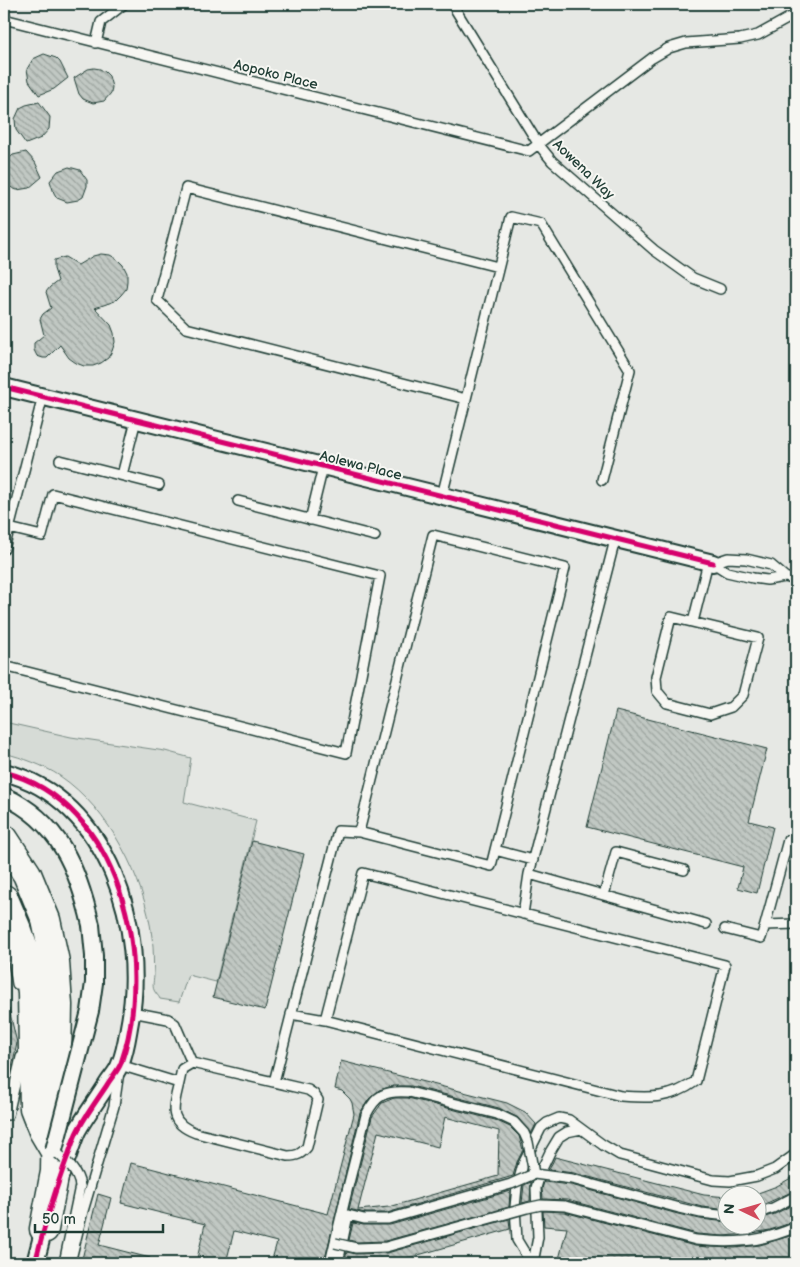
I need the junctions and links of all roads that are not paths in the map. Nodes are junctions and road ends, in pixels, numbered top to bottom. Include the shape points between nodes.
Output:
1 (124, 4) edge
2 (452, 4) edge
3 (796, 14) edge
4 (4, 19) edge
5 (96, 43) junction
6 (539, 145) junction
7 (498, 267) junction
8 (720, 289) dead end
9 (4, 387) edge
10 (43, 396) junction
11 (466, 399) junction
12 (136, 420) junction
13 (60, 460) dead end
14 (323, 467) junction
15 (122, 475) junction
16 (602, 480) dead end
17 (160, 485) dead end
18 (442, 496) junction
19 (238, 501) dead end
20 (310, 520) junction
21 (9, 528) junction
22 (375, 536) dead end
23 (615, 540) junction
24 (4, 550) edge
25 (711, 563) junction
26 (785, 577) junction
27 (796, 580) edge
28 (693, 622) junction
29 (4, 666) edge
30 (4, 772) edge
31 (4, 796) edge
32 (359, 832) junction
33 (4, 839) edge
34 (788, 840) dead end
35 (495, 850) junction
36 (533, 860) junction
37 (684, 870) dead end
38 (529, 874) junction
39 (604, 895) junction
40 (4, 899) edge
41 (4, 908) edge
42 (523, 914) junction
43 (706, 924) dead end
44 (796, 924) edge
45 (765, 925) junction
46 (725, 928) dead end
47 (19, 992) dead end
48 (132, 1012) junction
49 (291, 1014) junction
50 (325, 1020) junction
51 (22, 1051) dead end
52 (192, 1062) junction
53 (120, 1065) junction
54 (274, 1082) junction
55 (178, 1083) junction
56 (8, 1115) dead end
57 (580, 1129) junction
58 (54, 1150) junction
59 (796, 1154) edge
60 (534, 1174) junction
61 (796, 1196) edge
62 (768, 1210) edge
63 (718, 1215) edge
64 (796, 1227) edge
65 (44, 1229) junction
66 (335, 1243) junction
67 (27, 1263) edge
68 (35, 1263) edge
69 (64, 1263) edge
70 (70, 1263) edge
71 (330, 1263) edge
72 (338, 1263) edge
73 (532, 1263) edge

1 - 5 lane via 101,22
2 - 6 lane, Aowena Way
3 - 6 lane via 758,35 669,48
4 - 5 lane, Aopoko Place
5 - 6 lane, Aopoko Place via 530,152
6 - 8 lane, Aowena Way via 563,172 654,250 692,278
7 - 11 lane
7 - 11 lane via 186,188 157,300 186,328
7 - 16 lane via 511,217 541,224 630,370
9 - 10 street, Aolewa Place
10 - 12 street, Aolewa Place
10 - 21 lane
11 - 18 lane
12 - 14 street, Aolewa Place
12 - 15 lane
13 - 15 lane
14 - 18 street, Aolewa Place
14 - 20 lane
15 - 17 lane
18 - 23 street, Aolewa Place
19 - 20 lane
20 - 22 lane
21 - 24 lane
21 - 29 lane via 42,536 53,494 380,576 346,753
23 - 25 street, Aolewa Place
23 - 36 lane
25 - 26 lane via 727,572 753,578
25 - 26 lane via 728,558 746,559 771,565
25 - 28 lane
26 - 27 lane
28 - 28 lane via 671,617 656,677 657,691 667,703 710,714 730,707 743,695 758,638
30 - 48 street via 46,789 60,800 81,820 106,858 119,890 132,945
31 - 58 street, bridge via 16,801 54,834 70,858 81,885 91,925 94,982 90,1011
32 - 35 lane via 491,866
32 - 35 lane via 433,535 565,568
32 - 49 lane via 338,831
33 - 65 highway via 27,874 46,920 55,962 58,1005 55,1172
34 - 45 lane
35 - 36 lane
36 - 38 lane
37 - 39 lane via 616,852
38 - 39 lane
38 - 42 lane
39 - 43 lane
40 - 58 highway via 27,958 32,992 34,1108 42,1131
41 - 47 lane
42 - 50 lane via 363,873
42 - 50 lane via 725,965 696,1081 660,1097 621,1096
44 - 45 lane
45 - 46 lane via 761,938
48 - 52 lane via 168,1019 175,1024
48 - 53 street
49 - 50 lane
49 - 54 lane
51 - 56 lane
52 - 54 lane
52 - 55 lane via 182,1068
53 - 55 lane
53 - 65 street via 78,1131
53 - 70 lane via 114,1106
54 - 55 lane via 308,1090 318,1100 307,1146 295,1156 183,1128 175,1117
57 - 59 lane via 620,1156 721,1181 758,1176
57 - 73 lane via 559,1138 541,1171 536,1188 538,1237
57 - 73 lane via 569,1120 559,1118 547,1123 541,1128 523,1164 517,1187 516,1233
58 - 67 street
58 - 69 lane, bridge via 79,1180 79,1196
60 - 63 lane, bridge via 572,1179 679,1208
60 - 66 lane, bridge via 528,1142 514,1122 408,1092 385,1093 372,1103 366,1116
60 - 72 lane, bridge via 511,1184 383,1220 348,1215
61 - 62 lane
64 - 66 lane, bridge via 755,1240 712,1242 565,1206 541,1205 386,1247 356,1248
65 - 68 street
66 - 71 lane

